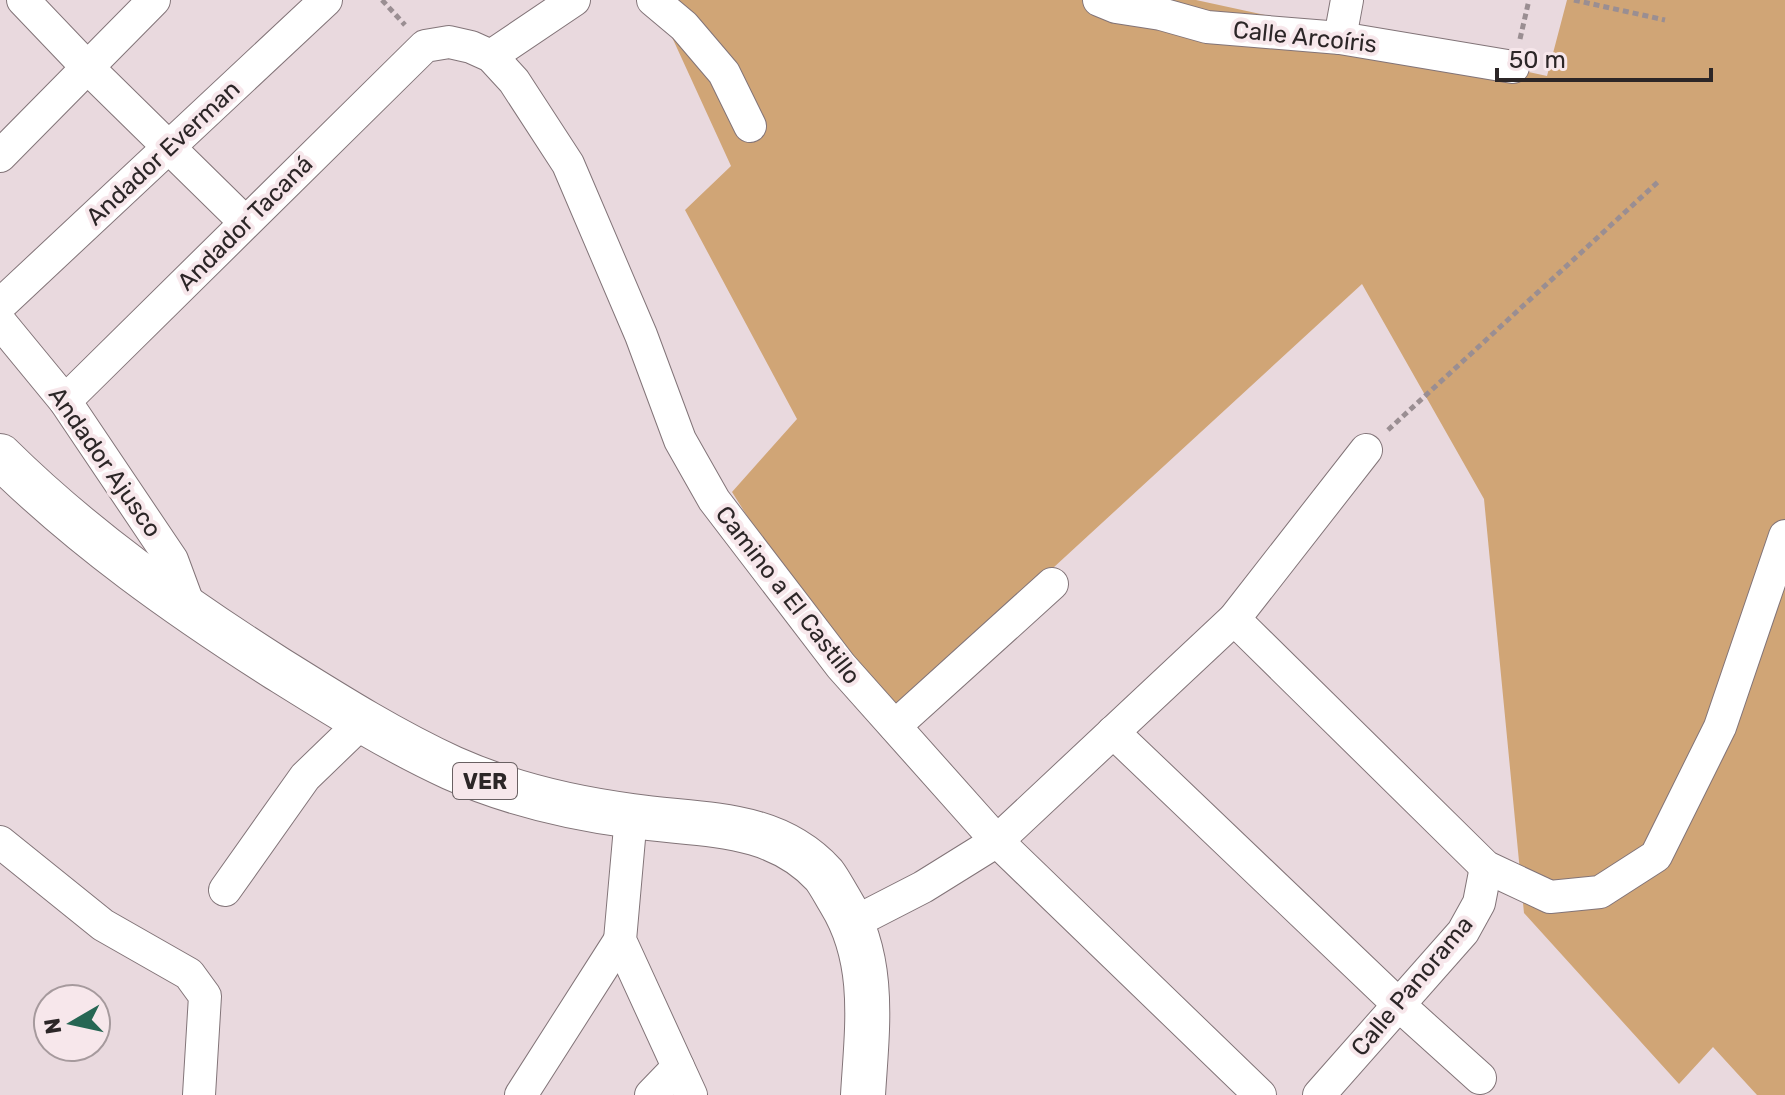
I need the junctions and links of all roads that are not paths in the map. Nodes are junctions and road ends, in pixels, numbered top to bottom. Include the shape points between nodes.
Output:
1 (23, 0) edge
2 (154, 0) edge
3 (326, 0) edge
4 (574, 0) edge
5 (653, 0) edge
6 (1099, 0) edge
7 (1347, 0) edge
8 (1162, 7) edge
9 (1340, 38) junction
10 (425, 46) joint
11 (491, 56) junction
12 (86, 66) junction
13 (1513, 67) road end
14 (750, 126) dead end
15 (171, 147) junction
16 (0, 156) edge
17 (245, 222) junction
18 (0, 305) edge
19 (0, 322) edge
20 (65, 401) junction
21 (1366, 450) road end
22 (0, 456) edge
23 (1785, 536) edge
24 (1052, 584) dead end
25 (192, 614) junction
26 (1234, 619) junction
27 (362, 722) junction
28 (895, 726) junction
29 (1113, 732) junction
30 (631, 816) junction
31 (997, 841) junction
32 (2, 847) edge
33 (1486, 867) junction
34 (225, 890) dead end
35 (853, 923) junction
36 (620, 940) junction
37 (1399, 1005) junction
38 (1480, 1078) dead end
39 (684, 1081) edge
40 (199, 1095) edge
41 (521, 1095) edge
42 (651, 1095) edge
43 (863, 1095) edge
44 (1260, 1095) edge
45 (1319, 1095) edge

1 - 12 street
2 - 12 street
3 - 15 street, Andador Everman
4 - 11 street
5 - 14 street via 684,26 724,73
6 - 8 street, Calle Arcoíris via 1116,7
7 - 9 street
8 - 9 street, Calle Arcoíris via 1207,27
9 - 13 street, Calle Arcoíris
10 - 11 street, Camino a El Castillo via 449,42
10 - 17 street, Andador Tacaná
11 - 28 street, Camino a El Castillo via 514,81 568,164 680,440 714,500 841,666
12 - 15 street
12 - 16 street
15 - 17 street
15 - 18 street, Andador Everman
17 - 20 street, Andador Tacaná
19 - 20 street, Andador Ajusco
20 - 25 street, Andador Ajusco via 172,560
21 - 26 street
22 - 25 main road, VER via 47,502
23 - 33 street via 1720,727 1656,856 1600,892 1550,897
24 - 28 street
25 - 27 main road, VER
26 - 29 street
26 - 33 street
27 - 30 main road, VER via 452,768 519,793
27 - 34 street via 305,777
28 - 31 street, Camino a El Castillo
29 - 31 street
29 - 37 street
30 - 35 main road, VER via 739,827 787,846 824,876
30 - 36 street
31 - 35 street
31 - 44 street, Camino a El Castillo
32 - 40 street via 103,925 189,974 205,996
33 - 37 street, Calle Panorama via 1479,903 1463,932
35 - 43 main road, VER via 869,998
36 - 39 street
36 - 41 street
37 - 38 street
37 - 45 street, Calle Panorama
39 - 42 street

